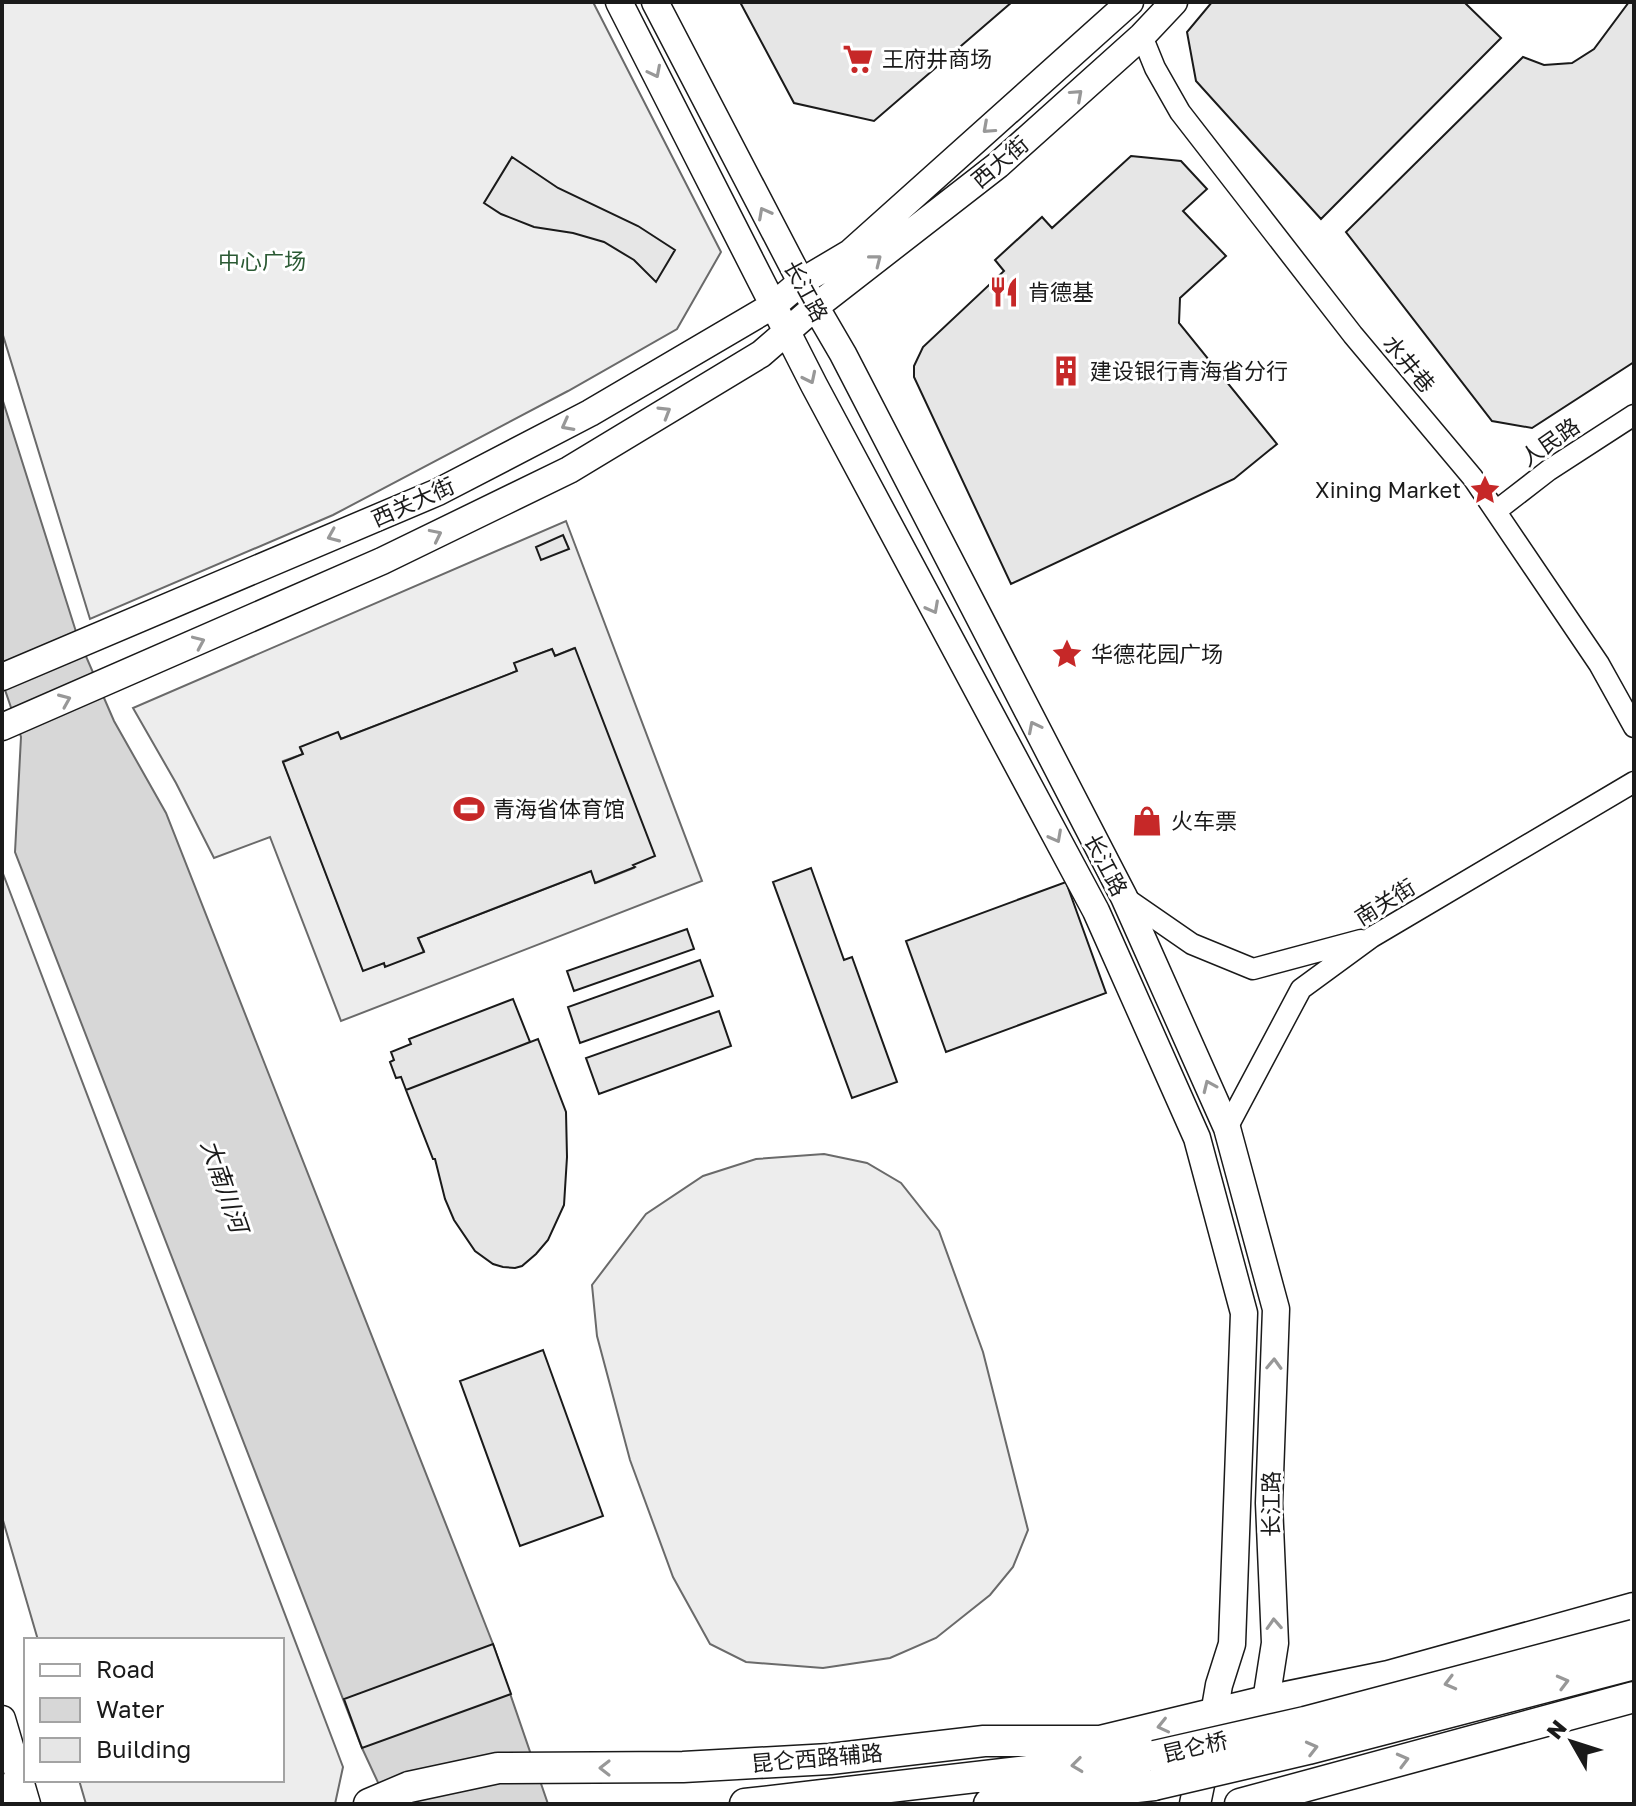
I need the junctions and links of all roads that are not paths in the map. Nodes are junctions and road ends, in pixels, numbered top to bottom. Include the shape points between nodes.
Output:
1 (619, 2) edge
2 (655, 2) edge
3 (1174, 2) edge
4 (1121, 5) edge
5 (1142, 36) junction
6 (801, 282) junction
7 (774, 305) junction
8 (814, 308) junction
9 (788, 331) junction
10 (1634, 415) edge
11 (1496, 511) junction
12 (2, 677) edge
13 (2, 727) edge
14 (1634, 727) edge
15 (1634, 782) edge
16 (1124, 897) junction
17 (1372, 937) junction
18 (1227, 1128) junction
19 (1634, 1608) edge
20 (1634, 1635) edge
21 (1634, 1664) edge
22 (1634, 1697) edge
23 (1266, 1701) junction
24 (1214, 1714) junction
25 (2, 1719) edge
26 (2, 1738) edge
27 (2, 1788) edge
28 (7, 1804) edge
29 (27, 1804) edge
30 (369, 1804) edge
31 (745, 1804) edge
32 (989, 1804) edge
33 (1195, 1804) edge
34 (1244, 1804) edge

1 -> 7 main road, 长江路
6 -> 2 main road, 长江路
3 - 5 main road, 西大街
4 -> 6 main road, 西大街 via 850,253
8 -> 5 main road, 西大街 via 998,165
5 - 11 street, 水井巷 via 1180,112
6 - 7 main road, 西关大街
6 - 8 main road, 长江路
7 - 9 main road, 长江路
7 -> 12 main road, 西关大街 via 590,413 438,492
8 - 9 main road, 西大街
16 -> 8 main road, 长江路 via 843,354
13 -> 9 main road, 西大街 via 382,561 569,470 761,354
9 -> 24 main road, 长江路 via 1096,911 1197,1138 1244,1313 1232,1644
10 - 11 street, 人民路
11 - 14 street, 水井巷 via 1599,664
15 - 17 street, 南关街
16 - 17 street via 1192,944 1253,969
18 -> 16 main road, 长江路
17 - 18 street, 南关街 via 1301,989
23 -> 18 main road, 长江路 via 1275,1643 1269,1503 1276,1309
19 - 23 highway, 昆仑西路辅路 via 1389,1676
20 -> 31 highway, 昆仑桥, bridge via 1155,1756
32 -> 21 highway, 昆仑桥, bridge via 1154,1785
34 -> 22 highway
23 - 24 highway, 昆仑西路辅路
23 - 34 highway, 长江路
24 -> 30 highway, 昆仑西路辅路 via 1100,1741 984,1741 830,1759 683,1767 498,1768 409,1787
24 - 33 highway
25 - 29 main road
26 - 27 main road
27 - 28 main road

